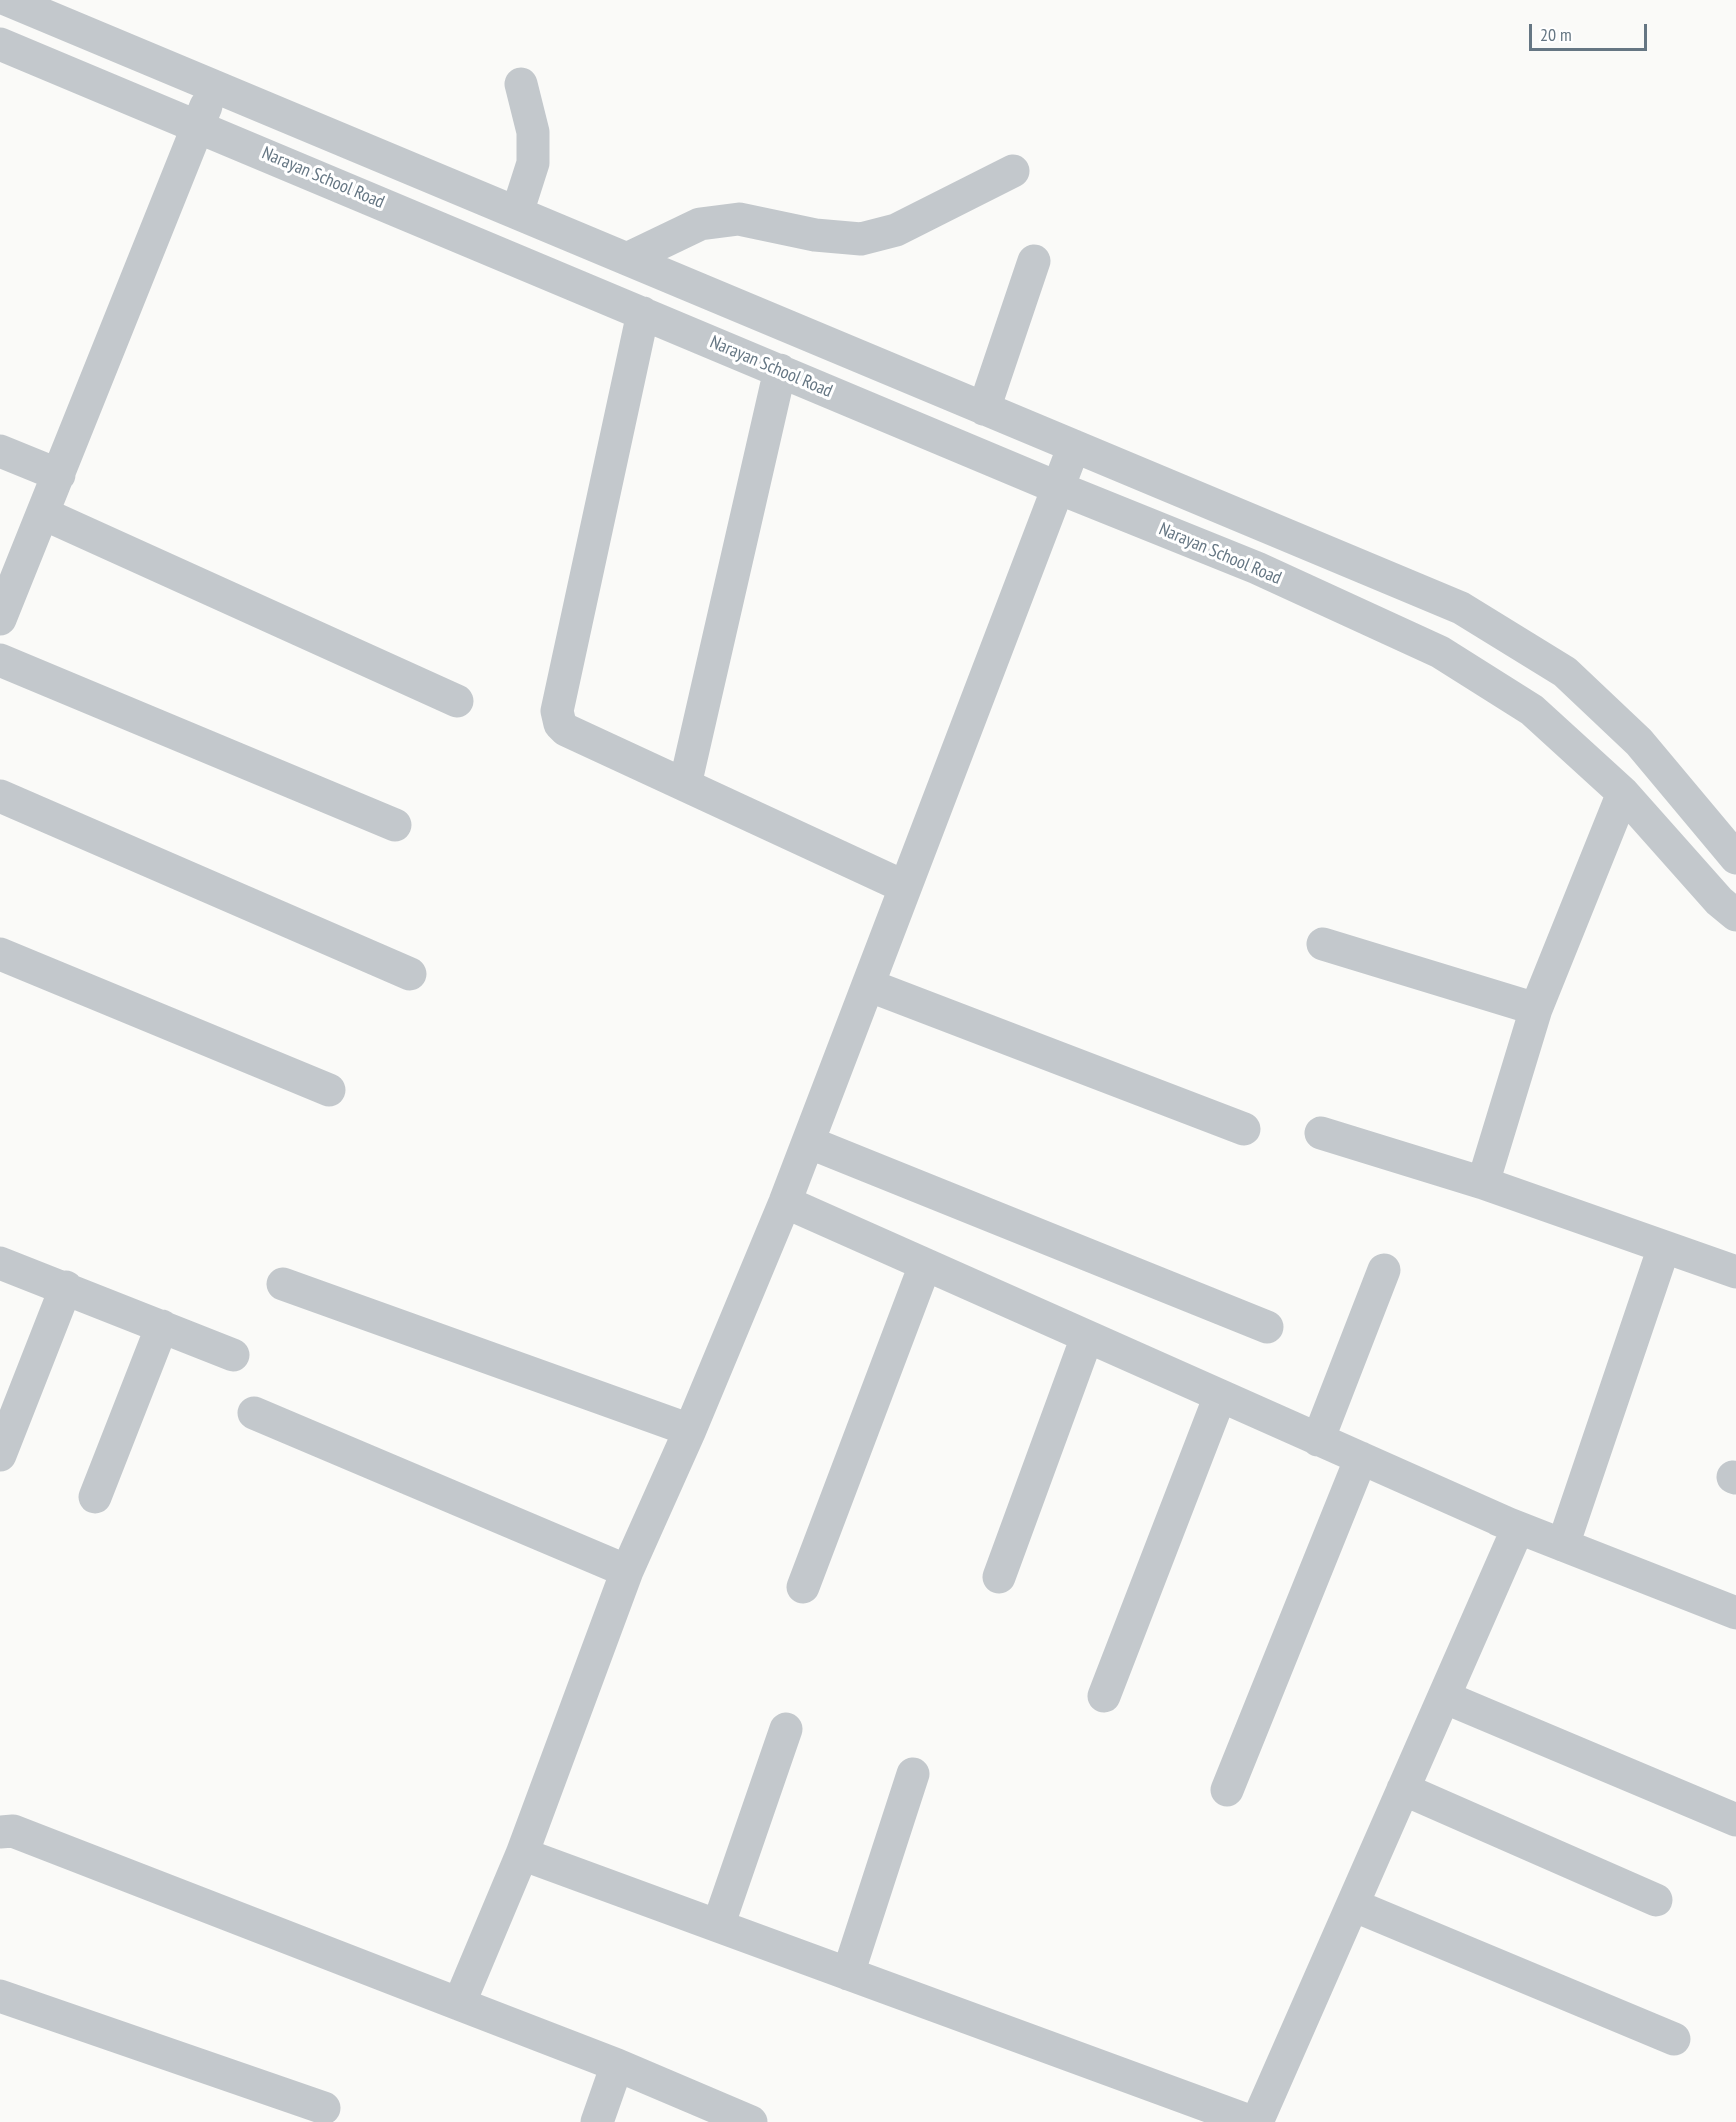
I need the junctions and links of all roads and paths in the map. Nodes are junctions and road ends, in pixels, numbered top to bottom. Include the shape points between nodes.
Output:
1 (8, 0) edge
2 (0, 44) edge
3 (521, 84) dead end
4 (215, 86) junction
5 (198, 126) junction
6 (1013, 171) dead end
7 (518, 213) junction
8 (627, 259) junction
9 (1034, 261) dead end
10 (643, 313) junction
11 (780, 370) junction
12 (984, 409) junction
13 (1074, 447) junction
14 (0, 451) edge
15 (59, 475) junction
16 (1056, 487) junction
17 (44, 514) junction
18 (0, 619) edge
19 (0, 660) edge
20 (1565, 672) junction
21 (458, 700) dead end
22 (1532, 710) junction
23 (685, 785) junction
24 (1623, 794) junction
25 (0, 796) edge
26 (395, 825) dead end
27 (1736, 858) edge
28 (904, 887) junction
29 (1736, 915) edge
30 (1323, 944) dead end
31 (0, 954) edge
32 (410, 974) dead end
33 (867, 985) junction
34 (1536, 1009) junction
35 (329, 1090) dead end
36 (1244, 1129) dead end
37 (1321, 1133) dead end
38 (808, 1142) junction
39 (1483, 1183) junction
40 (785, 1202) junction
41 (1664, 1247) junction
42 (0, 1263) edge
43 (925, 1265) junction
44 (1384, 1270) dead end
45 (1736, 1272) edge
46 (283, 1284) dead end
47 (66, 1287) junction
48 (162, 1326) junction
49 (1267, 1327) dead end
50 (1087, 1337) junction
51 (233, 1354) dead end
52 (1220, 1396) junction
53 (254, 1413) dead end
54 (690, 1430) junction
55 (1318, 1440) junction
56 (0, 1455) edge
57 (1361, 1458) junction
58 (95, 1497) dead end
59 (1497, 1519) junction
60 (1563, 1545) junction
61 (627, 1571) junction
62 (999, 1577) dead end
63 (803, 1587) dead end
64 (1736, 1613) edge
65 (1104, 1696) dead end
66 (1444, 1697) junction
67 (786, 1729) dead end
68 (913, 1774) dead end
69 (1227, 1790) dead end
70 (1404, 1790) junction
71 (1736, 1820) edge
72 (0, 1832) edge
73 (522, 1854) junction
74 (1656, 1900) dead end
75 (1353, 1905) junction
76 (718, 1926) junction
77 (848, 1974) junction
78 (0, 1996) edge
79 (459, 2004) junction
80 (1674, 2039) dead end
81 (617, 2065) junction
82 (324, 2108) dead end
83 (597, 2122) edge
84 (751, 2122) edge
85 (1252, 2122) edge
86 (1257, 2122) edge

1 - 4 street
2 - 5 street, Narayan School Road
3 - 7 street via 532,132 533,163
4 - 5 street
4 - 7 street
5 - 10 street, Narayan School Road
5 - 15 street
6 - 8 street via 896,230 861,239 815,235 739,219 700,224
7 - 8 street
8 - 12 street
9 - 12 street
10 - 11 street, Narayan School Road
10 - 23 street via 557,711 566,730
11 - 16 street, Narayan School Road
11 - 23 street
12 - 13 street
13 - 16 street
13 - 20 street via 1461,608
14 - 15 street
15 - 17 street
16 - 22 street, Narayan School Road via 1257,568 1440,652
16 - 28 street
17 - 18 street
17 - 21 street
19 - 26 street
20 - 22 street
20 - 27 street via 1639,742
22 - 24 street, Narayan School Road
23 - 28 street
24 - 29 street, Narayan School Road
24 - 34 street
25 - 32 street
28 - 33 street
30 - 34 street
31 - 35 street
33 - 36 street
33 - 38 street
34 - 39 street
37 - 39 street
38 - 40 street
38 - 49 street
39 - 41 street
40 - 43 street
40 - 54 street
41 - 45 street
41 - 60 street
42 - 47 street
43 - 50 street
43 - 63 street
44 - 55 street
46 - 54 street
47 - 48 street
47 - 56 street
48 - 51 street
48 - 58 street
50 - 52 street
50 - 62 street
52 - 55 street
52 - 65 street
53 - 61 street
54 - 61 street
55 - 57 street
57 - 59 street
57 - 69 street
59 - 60 street
59 - 66 street via 1518,1528
60 - 64 street
61 - 73 street
66 - 70 street
66 - 71 street
67 - 76 street
68 - 77 street
70 - 74 street
70 - 75 street
72 - 79 street via 24,1835
73 - 76 street
73 - 79 street
75 - 80 street
75 - 86 street
76 - 77 street
77 - 85 street
78 - 82 street
79 - 81 street
81 - 83 street
81 - 84 street

